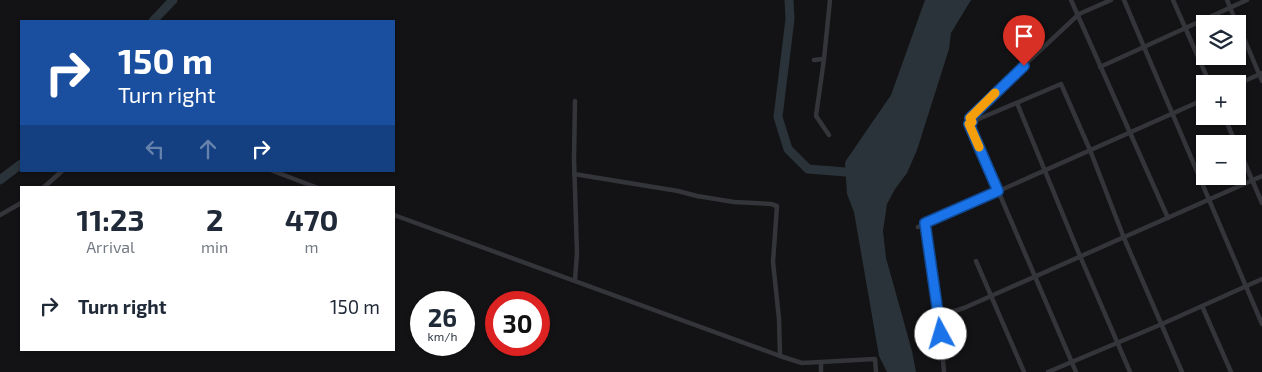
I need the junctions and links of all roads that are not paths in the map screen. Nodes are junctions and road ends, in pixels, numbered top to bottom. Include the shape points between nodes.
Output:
1 (830, 0) edge
2 (1071, 0) edge
3 (1110, 0) edge
4 (1124, 0) edge
5 (1174, 0) edge
6 (1227, 0) edge
7 (1247, 0) edge
8 (1230, 7) junction
9 (1079, 14) junction
10 (1233, 15) edge
11 (1186, 28) junction
12 (1246, 43) edge
13 (1144, 47) junction
14 (824, 58) junction
15 (814, 60) dead end
16 (1100, 66) junction
17 (1261, 74) edge
18 (1206, 75) edge
19 (1246, 81) edge
20 (1262, 81) edge
21 (575, 101) dead end
22 (1017, 103) junction
23 (1196, 103) edge
24 (1172, 113) junction
25 (972, 122) junction
26 (1130, 132) junction
27 (829, 135) dead end
28 (1090, 150) junction
29 (1246, 166) edge
30 (1045, 171) junction
31 (61, 172) edge
32 (276, 172) edge
33 (574, 174) junction
34 (1262, 176) edge
35 (1252, 180) junction
36 (45, 186) edge
37 (313, 186) edge
38 (998, 191) junction
39 (1209, 199) junction
40 (1262, 203) edge
41 (20, 204) edge
42 (0, 215) edge
43 (395, 215) edge
44 (1168, 218) junction
45 (925, 223) junction
46 (918, 226) dead end
47 (1124, 237) junction
48 (1080, 257) junction
49 (976, 261) dead end
50 (1035, 277) junction
51 (1262, 279) edge
52 (575, 280) junction
53 (1246, 286) junction
54 (992, 296) junction
55 (1202, 306) junction
56 (939, 316) junction
57 (1162, 324) junction
58 (1262, 324) edge
59 (1117, 342) junction
60 (780, 356) junction
61 (1071, 362) junction
62 (821, 363) junction
63 (821, 372) edge
64 (876, 372) edge
65 (944, 372) edge
66 (1024, 372) edge
67 (1048, 372) edge
68 (1076, 372) edge
69 (1130, 372) edge
70 (1182, 372) edge
71 (1231, 372) edge

1 - 14 street
2 - 9 street
3 - 9 street
4 - 13 street
5 - 11 street
6 - 8 street
7 - 8 street
8 - 10 street
8 - 11 street
9 - 16 street
9 - 25 street via 970,118
11 - 13 street
11 - 18 street
12 - 17 street
13 - 16 street
13 - 24 street
14 - 15 street
14 - 27 street via 816,116
16 - 26 street
17 - 19 street
17 - 20 street
21 - 33 street
22 - 25 street
22 - 28 street via 1061,84
22 - 30 street
23 - 24 street
24 - 26 street
24 - 39 street
25 - 38 street via 969,124
26 - 28 street
26 - 44 street
28 - 30 street
28 - 47 street
29 - 35 street
30 - 38 street
30 - 48 street
31 - 36 street
32 - 37 street
33 - 52 street via 578,253
33 - 60 street via 734,202 777,206 773,262
34 - 35 street
35 - 39 street
35 - 40 street
38 - 45 street
38 - 50 street
39 - 44 street
39 - 53 street
41 - 42 street
43 - 52 street
44 - 47 street
45 - 46 street
45 - 56 street
47 - 48 street
47 - 57 street
48 - 50 street
48 - 59 street
49 - 54 street
50 - 54 street
50 - 61 street
51 - 53 street
52 - 60 street
53 - 55 street
53 - 58 street
54 - 56 street
54 - 66 street
55 - 57 street
55 - 71 street
56 - 65 street
57 - 59 street
57 - 70 street
59 - 61 street
59 - 69 street
60 - 62 street via 802,363
61 - 67 street
61 - 68 street
62 - 63 street
62 - 64 street via 875,359

